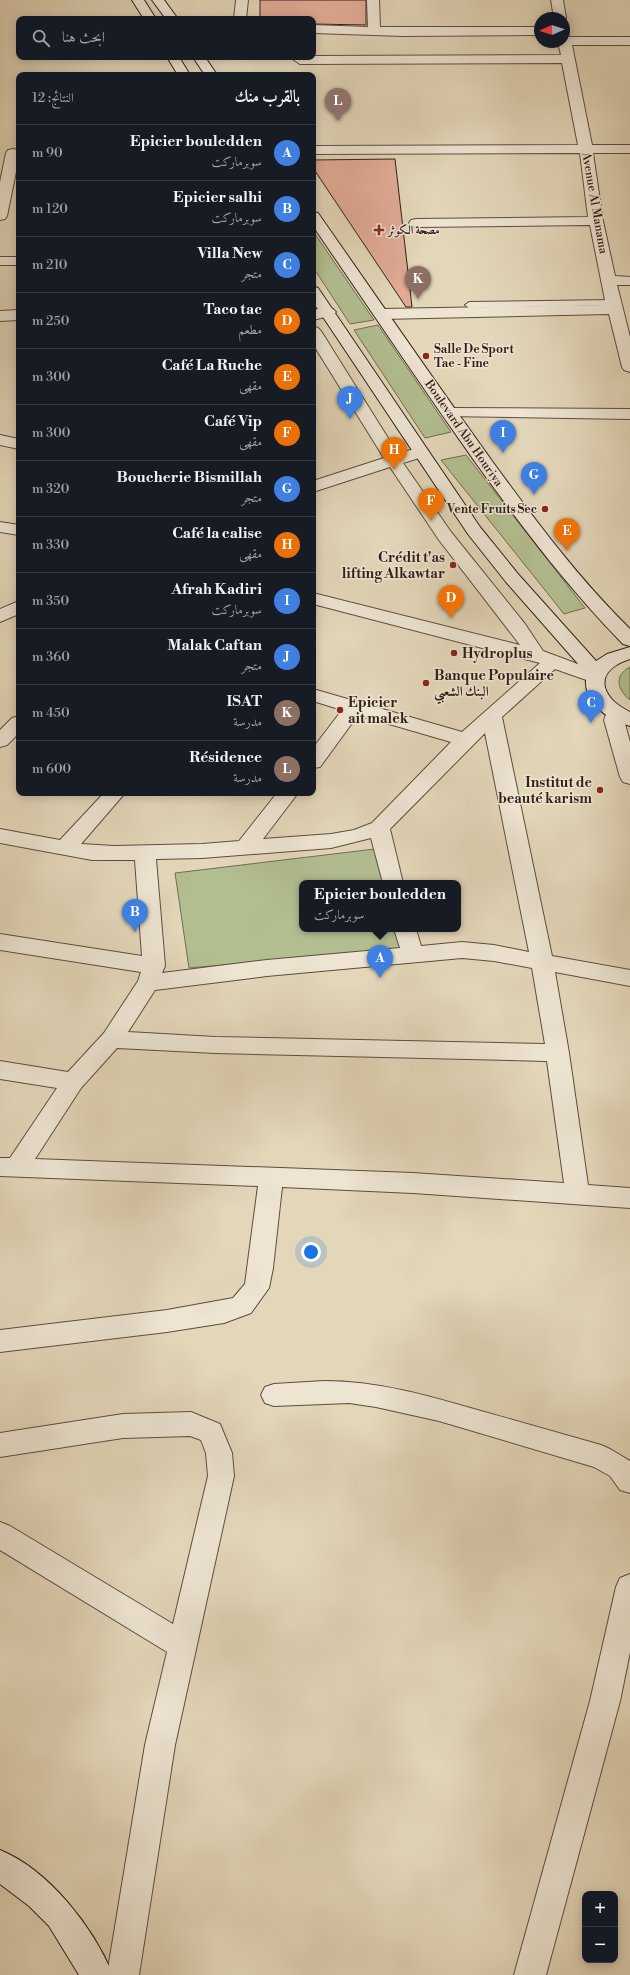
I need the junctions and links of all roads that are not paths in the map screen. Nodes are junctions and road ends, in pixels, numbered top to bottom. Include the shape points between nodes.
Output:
1 (138, 0) edge
2 (158, 0) edge
3 (242, 0) edge
4 (373, 0) edge
5 (557, 0) edge
6 (559, 12) edge
7 (148, 16) edge
8 (170, 16) edge
9 (240, 16) edge
10 (316, 29) edge
11 (374, 31) junction
12 (534, 31) edge
13 (570, 40) edge
14 (630, 40) edge
15 (566, 48) edge
16 (569, 59) junction
17 (175, 60) edge
18 (201, 60) edge
19 (316, 60) edge
20 (182, 72) edge
21 (210, 72) edge
22 (316, 150) edge
23 (586, 150) junction
24 (630, 150) edge
25 (11, 153) edge
26 (16, 203) edge
27 (1, 209) edge
28 (316, 220) edge
29 (596, 221) junction
30 (416, 223) dead end
31 (0, 261) edge
32 (16, 261) edge
33 (610, 280) junction
34 (630, 281) edge
35 (318, 305) edge
36 (469, 305) dead end
37 (614, 306) junction
38 (381, 314) junction
39 (16, 315) edge
40 (0, 316) edge
41 (316, 336) edge
42 (630, 367) edge
43 (450, 413) junction
44 (630, 414) edge
45 (0, 440) edge
46 (16, 443) edge
47 (420, 452) junction
48 (393, 460) junction
49 (316, 486) edge
50 (0, 527) edge
51 (16, 530) edge
52 (316, 599) edge
53 (630, 640) edge
54 (630, 653) edge
55 (544, 658) junction
56 (596, 675) junction
57 (316, 696) edge
58 (354, 707) junction
59 (492, 716) junction
60 (622, 716) edge
61 (16, 725) edge
62 (465, 740) junction
63 (0, 741) edge
64 (316, 758) edge
65 (630, 777) edge
66 (112, 796) edge
67 (286, 796) edge
68 (379, 828) junction
69 (0, 836) edge
70 (246, 847) junction
71 (65, 848) junction
72 (145, 854) junction
73 (392, 880) edge
74 (406, 932) edge
75 (0, 942) edge
76 (412, 954) junction
77 (542, 961) junction
78 (151, 975) junction
79 (630, 978) edge
80 (112, 1039) junction
81 (558, 1053) junction
82 (0, 1070) edge
83 (72, 1082) junction
84 (8, 1168) edge
85 (271, 1178) junction
86 (577, 1194) junction
87 (630, 1198) edge
88 (0, 1341) edge
89 (274, 1395) dead end
90 (0, 1445) edge
91 (630, 1481) edge
92 (0, 1535) edge
93 (630, 1587) edge
94 (182, 1645) junction
95 (624, 1647) edge
96 (0, 1865) edge
97 (97, 1975) edge
98 (123, 1975) edge
99 (530, 1975) edge

1 - 7 street
2 - 8 street
3 - 9 street
4 - 11 street
5 - 6 street
10 - 11 street
11 - 12 street
13 - 14 street
15 - 16 street, Avenue Al Manama
16 - 19 street via 548,53
16 - 23 street, Avenue Al Manama
17 - 20 street
18 - 21 street
22 - 23 street
23 - 24 street
23 - 29 street, Avenue Al Manama
25 - 27 street
26 - 27 street
28 - 38 street, Boulevard Abu Houriya
29 - 30 street
29 - 33 street, Avenue Al Manama
31 - 32 street
33 - 34 street
33 - 37 street, Avenue Al Manama
35 - 47 street
36 - 37 lane
37 - 38 street
37 - 42 street, Avenue Al Manama
38 - 43 street, Boulevard Abu Houriya
39 - 40 street
41 - 48 street
43 - 44 street
43 - 53 street, Boulevard Abu Houriya via 538,536 600,610
45 - 46 street
47 - 48 street
47 - 56 street via 474,530
48 - 49 street
48 - 55 street via 445,536
50 - 51 street
52 - 55 street
54 - 56 street via 611,660 602,666
55 - 56 street
55 - 59 street
56 - 60 street via 596,694 602,702
57 - 58 street
58 - 62 street
58 - 64 street
59 - 62 street
59 - 77 street
60 - 65 street via 614,720
61 - 63 street
62 - 68 street
66 - 71 street
67 - 70 street
68 - 70 street via 331,842
68 - 73 street
69 - 71 street
70 - 72 street
71 - 72 street via 92,853
72 - 78 street
74 - 76 street
75 - 78 street
76 - 77 street via 468,951
76 - 78 street via 267,968
77 - 79 street
77 - 81 street
78 - 80 street
80 - 81 street via 199,1044
80 - 83 street
81 - 86 street
82 - 83 street
83 - 84 street
84 - 85 street
85 - 86 street via 444,1185
85 - 88 street via 257,1288 242,1306 224,1312 167,1321
86 - 87 street
89 - 91 street via 349,1392 439,1410 601,1457 619,1468
90 - 94 street via 123,1426 191,1424 211,1432 218,1453 221,1476
92 - 94 street
93 - 95 street
94 - 98 street via 160,1745
95 - 99 street via 603,1708
96 - 97 street via 40,1895 60,1915

